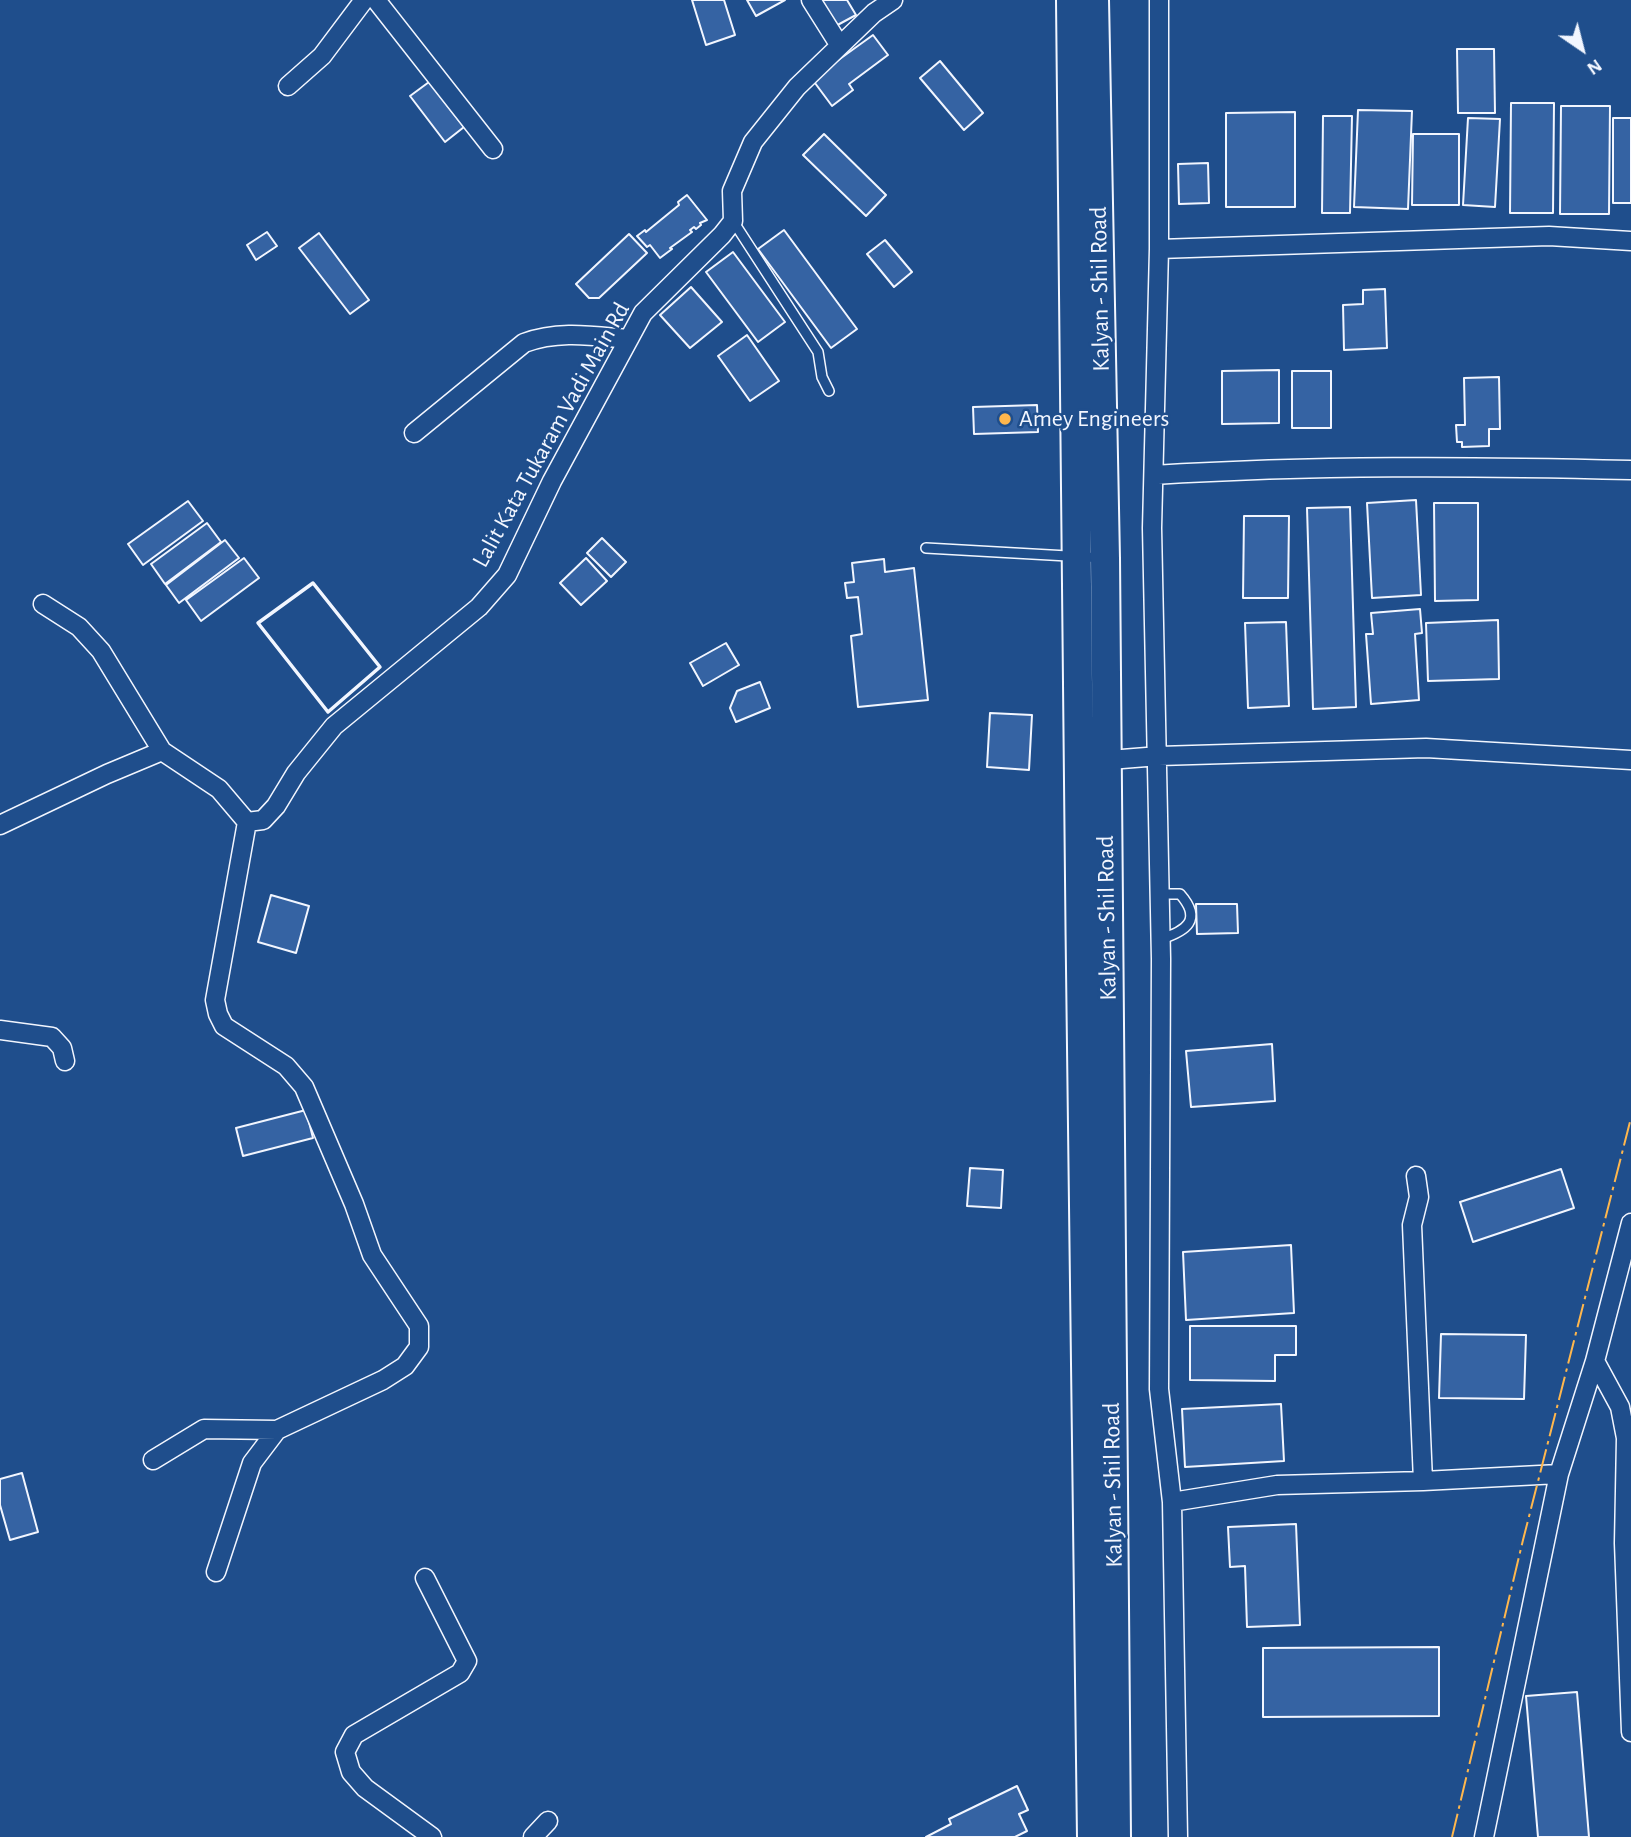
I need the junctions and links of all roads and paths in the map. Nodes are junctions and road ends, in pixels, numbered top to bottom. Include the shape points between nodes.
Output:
1 (364, 0) edge
2 (376, 0) edge
3 (811, 0) edge
4 (893, 0) edge
5 (1071, 0) edge
6 (1094, 0) edge
7 (1159, 0) edge
8 (840, 46) junction
9 (288, 86) dead end
10 (492, 149) dead end
11 (733, 221) junction
12 (1631, 241) edge
13 (1158, 249) junction
14 (629, 339) junction
15 (829, 391) dead end
16 (414, 433) dead end
17 (1631, 470) edge
18 (1154, 475) junction
19 (926, 548) dead end
20 (1075, 557) junction
21 (1105, 558) junction
22 (43, 604) dead end
23 (162, 751) junction
24 (1159, 756) junction
25 (1093, 761) junction
26 (1631, 761) edge
27 (247, 822) junction
28 (0, 825) edge
29 (1160, 894) junction
30 (1161, 939) junction
31 (0, 1030) edge
32 (65, 1061) dead end
33 (1416, 1176) dead end
34 (1631, 1223) edge
35 (1595, 1361) junction
36 (277, 1430) junction
37 (153, 1460) dead end
38 (1559, 1474) junction
39 (1423, 1481) junction
40 (1172, 1502) junction
41 (216, 1572) dead end
42 (425, 1577) dead end
43 (1631, 1732) edge
44 (548, 1821) dead end
45 (432, 1837) edge
46 (533, 1837) edge
47 (1091, 1837) edge
48 (1116, 1837) edge
49 (1178, 1837) edge
50 (1484, 1837) edge

1 - 9 street via 322,56
2 - 10 street
3 - 8 street
4 - 8 street
5 - 20 main road, Kalyan - Shil Road
6 - 21 main road, Kalyan - Shil Road
7 - 13 street
8 - 11 street via 797,87 753,142 732,191
11 - 14 street, Lalit Kata Tukaram Vadi Main Rd via 643,313
11 - 15 lane via 818,352
12 - 13 street via 1549,236
13 - 18 street
14 - 16 street via 561,334 524,343
14 - 27 street, Lalit Kata Tukaram Vadi Main Rd via 507,575 480,607 334,726 276,806 263,820
17 - 18 street via 1441,467
18 - 24 street
19 - 20 lane
20 - 21 lane
20 - 25 main road, Kalyan - Shil Road
21 - 25 main road, Kalyan - Shil Road
22 - 23 street via 79,628 101,651
23 - 27 street via 219,789
23 - 28 street
24 - 25 street
24 - 26 street via 1426,748
24 - 29 street
25 - 47 main road, Kalyan - Shil Road
25 - 48 main road, Kalyan - Shil Road
27 - 36 street via 215,1000 218,1014 224,1026 286,1066 304,1087 372,1255 419,1326 419,1347 405,1366
29 - 30 street
29 - 30 lane via 1180,894 1191,913 1183,931
30 - 40 street via 1160,1389
31 - 32 street via 52,1037 62,1048
33 - 39 street via 1419,1197 1412,1225
34 - 35 street
35 - 38 street
35 - 43 street via 1620,1407 1626,1438 1624,1543
36 - 37 street via 204,1429
36 - 41 street via 252,1463
38 - 39 street
38 - 50 street
39 - 40 street via 1277,1485
40 - 49 street
42 - 45 street via 467,1661 460,1672 354,1735 345,1752 351,1772 365,1788
44 - 46 street

